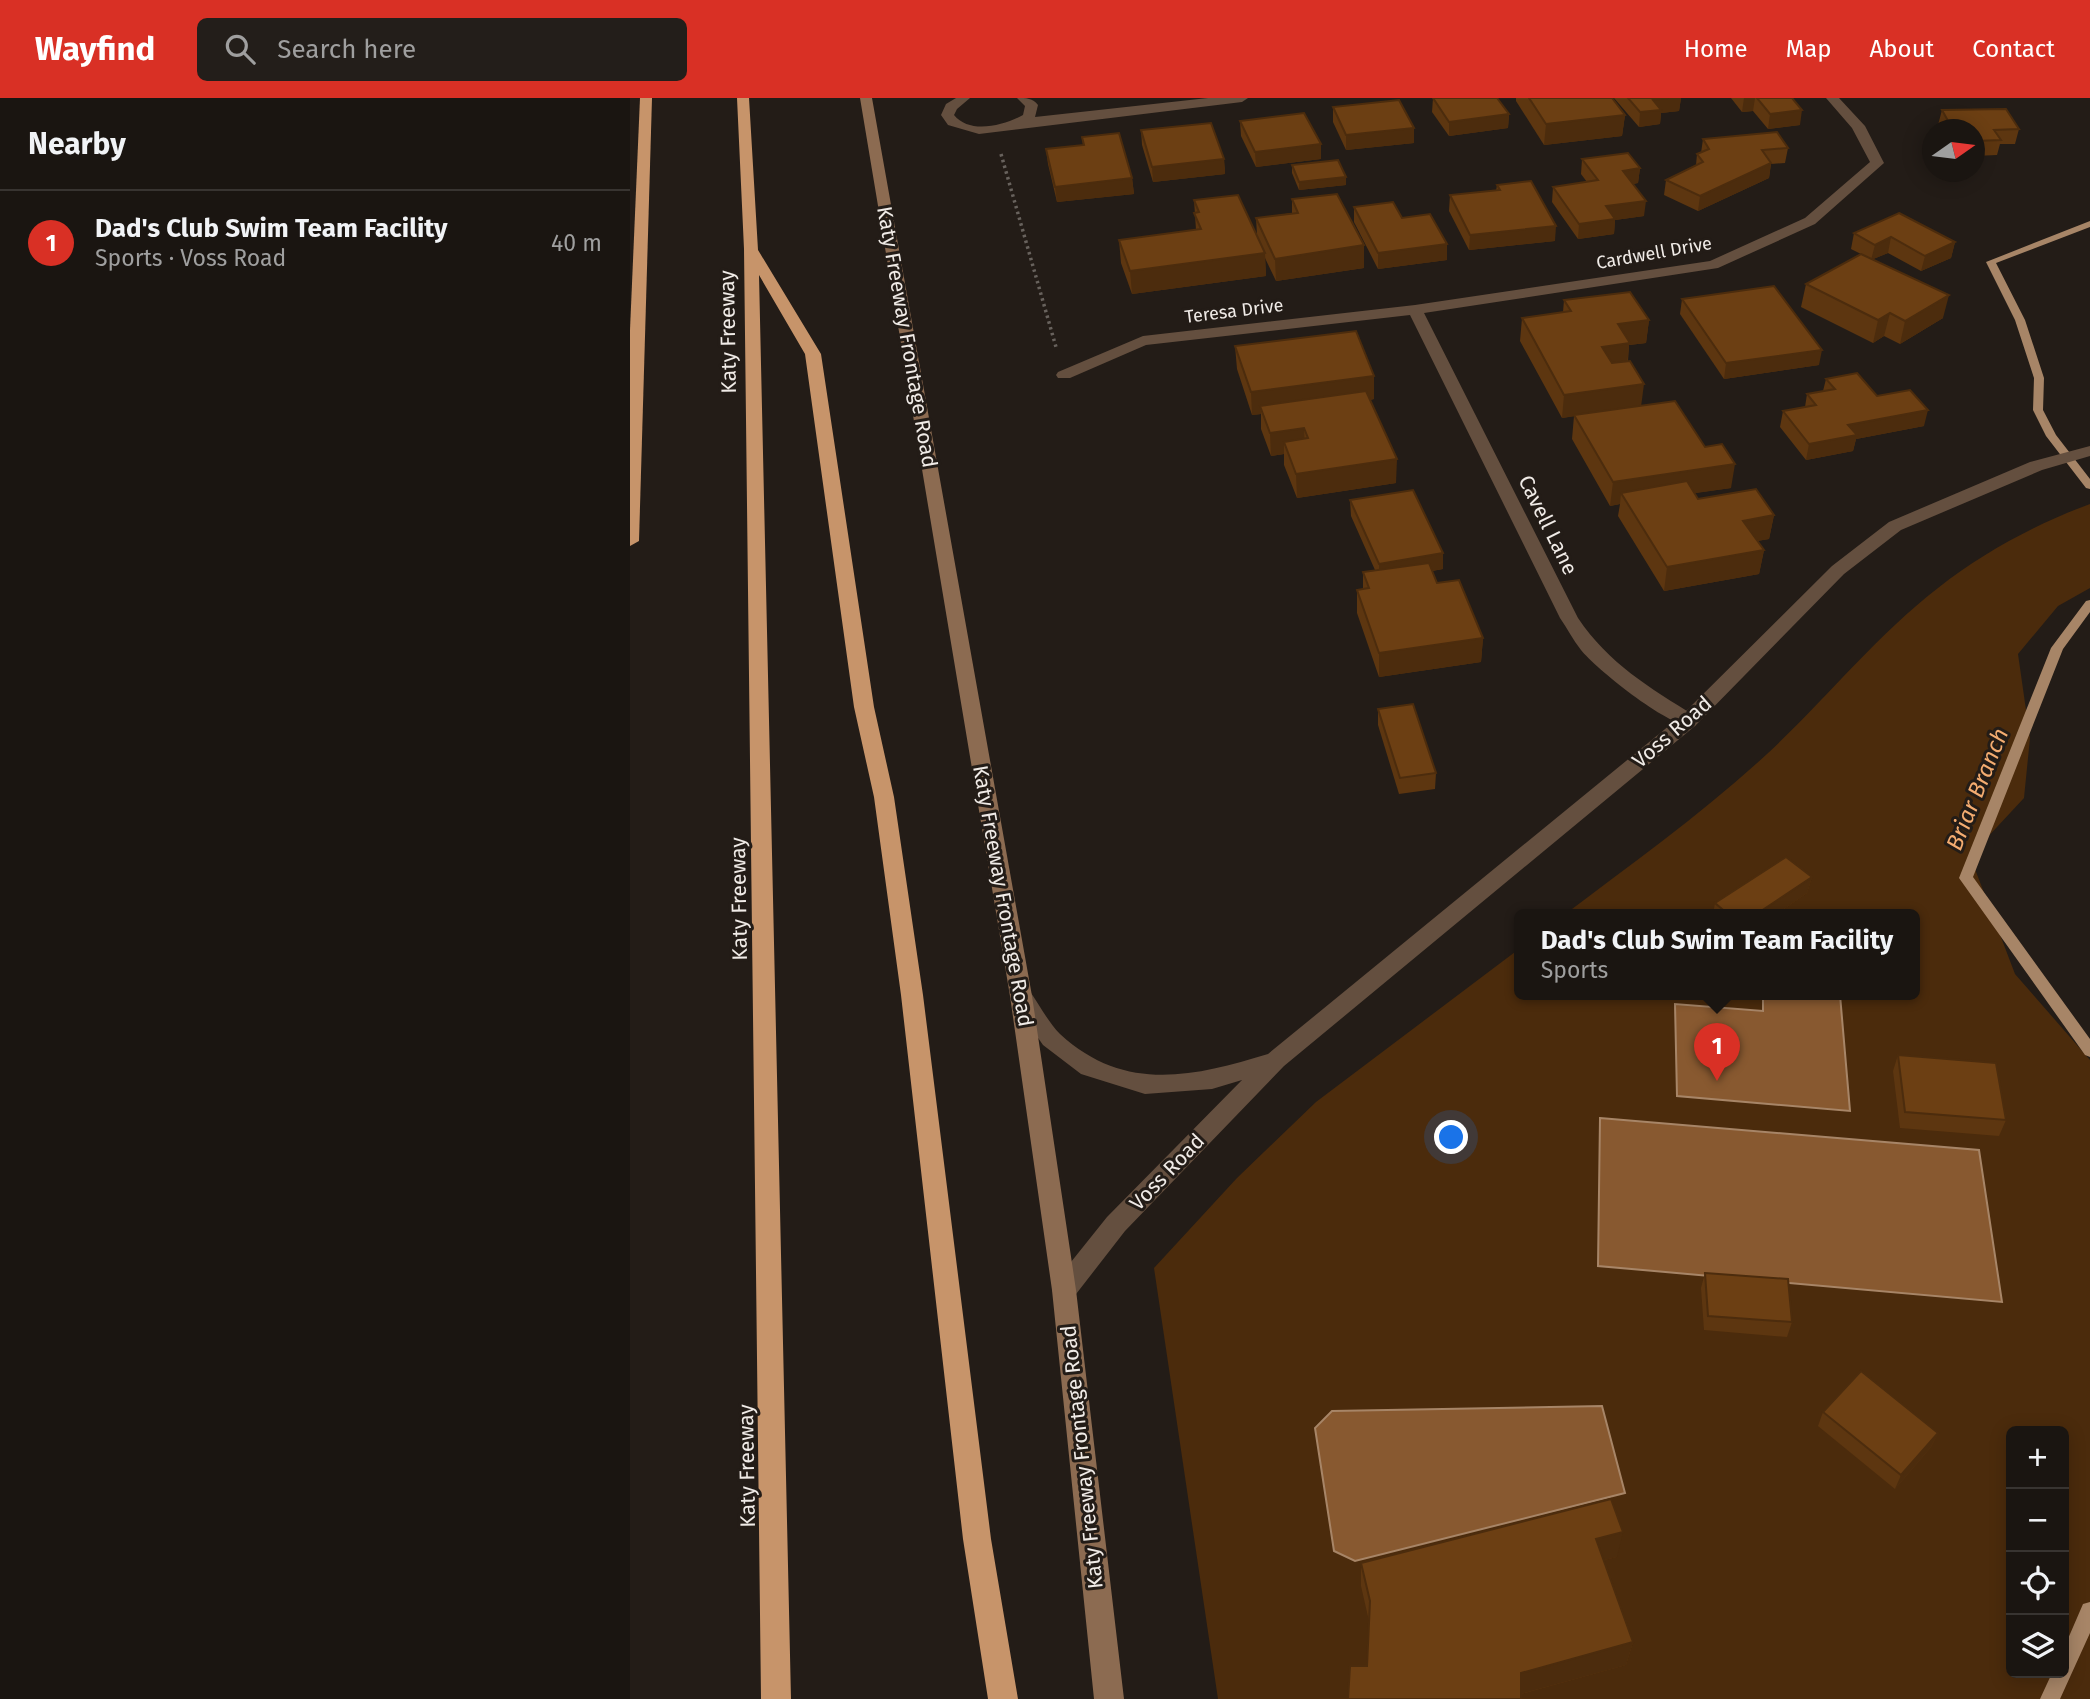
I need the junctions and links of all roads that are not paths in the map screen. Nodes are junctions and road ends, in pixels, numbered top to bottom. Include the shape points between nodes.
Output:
1 (646, 98) edge
2 (743, 98) edge
3 (866, 98) edge
4 (964, 98) edge
5 (1023, 98) edge
6 (1242, 98) edge
7 (1832, 98) edge
8 (1021, 123) junction
9 (751, 249) junction
10 (1415, 310) junction
11 (1064, 375) road end
12 (2090, 451) edge
13 (630, 541) edge
14 (1688, 721) junction
15 (1021, 996) junction
16 (1276, 1060) junction
17 (1064, 1290) junction
18 (776, 1699) edge
19 (1003, 1699) edge
20 (1109, 1699) edge

1 - 13 highway
2 - 9 highway, Katy Freeway
3 - 15 main road, Katy Freeway Frontage Road
4 - 8 street via 948,114 950,121 967,129 995,131
5 - 8 street via 1032,111
6 - 8 street
7 - 10 street, Cardwell Drive via 1858,126 1877,163 1810,221 1713,265
9 - 18 highway, Katy Freeway
9 - 19 highway via 813,354 914,1009 977,1539
10 - 11 street, Teresa Drive via 1143,341
10 - 14 street, Cavell Lane via 1569,618 1588,647 1622,678
12 - 14 street, Voss Road via 2036,466 1895,526 1839,570
14 - 16 street, Voss Road
15 - 16 street, Voss Road via 1051,1040 1089,1068 1146,1085 1212,1080
15 - 17 main road, Katy Freeway Frontage Road
16 - 17 street, Voss Road via 1116,1224
17 - 20 main road, Katy Freeway Frontage Road

